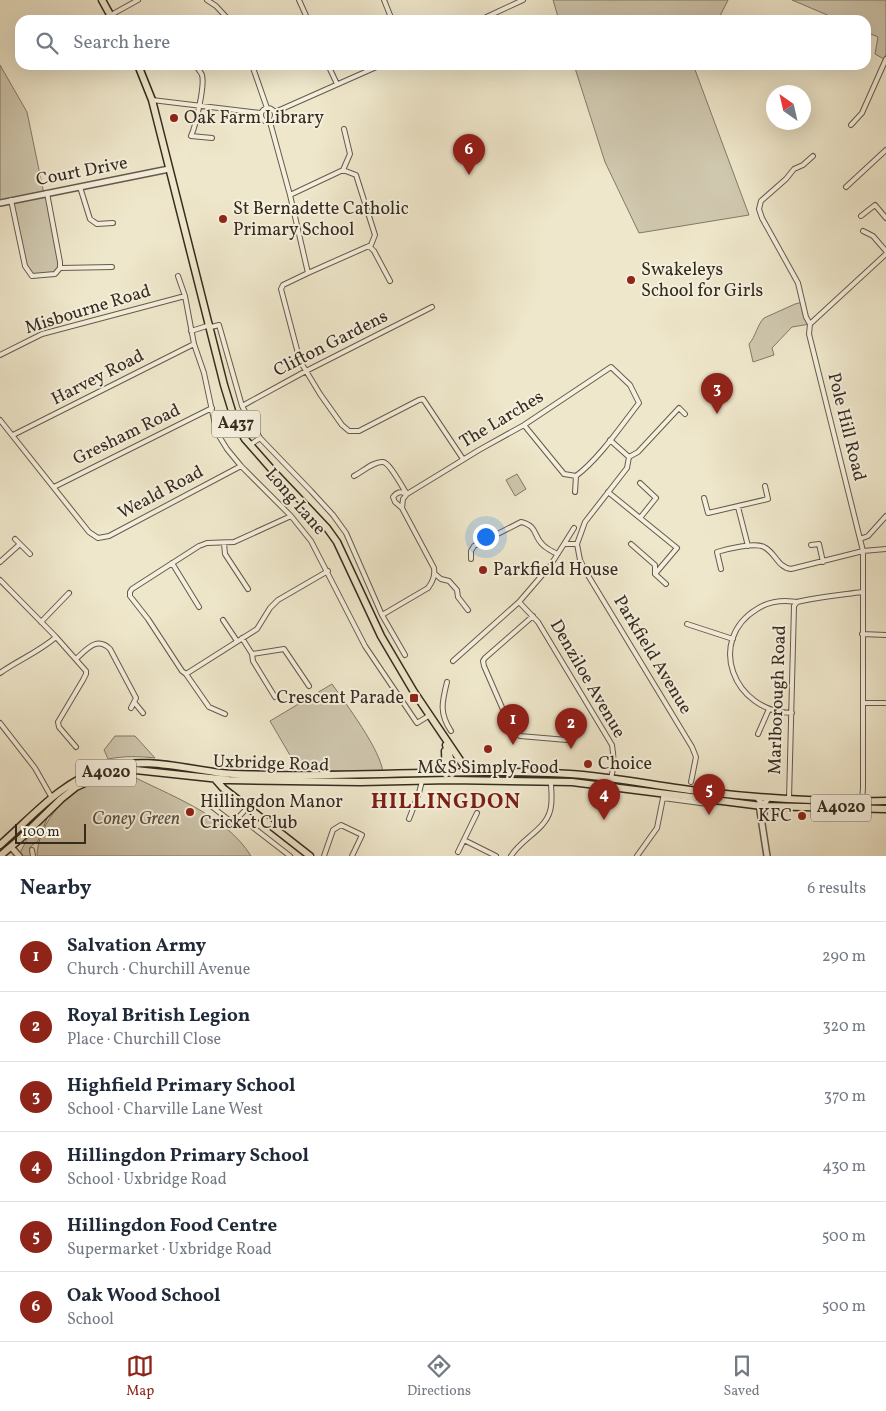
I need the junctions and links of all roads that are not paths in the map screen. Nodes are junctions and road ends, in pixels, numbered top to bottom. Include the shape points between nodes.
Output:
1 (102, 0) edge
2 (138, 0) edge
3 (207, 0) edge
4 (299, 0) edge
5 (384, 0) edge
6 (524, 0) edge
7 (110, 15) edge
8 (116, 15) edge
9 (224, 15) edge
10 (306, 15) edge
11 (390, 15) edge
12 (491, 15) edge
13 (886, 59) edge
14 (140, 70) edge
15 (198, 70) edge
16 (254, 70) edge
17 (330, 70) edge
18 (369, 70) edge
19 (337, 84) junction
20 (152, 100) junction
21 (200, 107) junction
22 (267, 108) junction
23 (275, 112) junction
24 (261, 113) junction
25 (270, 122) junction
26 (851, 125) dead end
27 (344, 129) dead end
28 (212, 138) dead end
29 (886, 150) edge
30 (813, 156) dead end
31 (169, 169) junction
32 (343, 170) junction
33 (80, 187) junction
34 (846, 187) dead end
35 (47, 193) junction
36 (290, 196) junction
37 (12, 200) junction
38 (0, 203) edge
39 (886, 209) edge
40 (882, 212) junction
41 (861, 216) dead end
42 (886, 218) edge
43 (113, 223) dead end
44 (863, 231) dead end
45 (369, 246) junction
46 (886, 252) edge
47 (112, 266) dead end
48 (60, 268) junction
49 (308, 273) junction
50 (178, 276) dead end
51 (279, 280) dead end
52 (390, 281) dead end
53 (284, 285) junction
54 (185, 296) junction
55 (432, 308) dead end
56 (810, 324) junction
57 (210, 326) junction
58 (191, 331) junction
59 (194, 344) junction
60 (0, 355) edge
61 (306, 371) junction
62 (242, 406) junction
63 (212, 408) junction
64 (685, 414) dead end
65 (0, 420) edge
66 (237, 425) junction
67 (524, 425) junction
68 (13, 435) junction
69 (219, 436) junction
70 (260, 438) junction
71 (610, 440) junction
72 (250, 445) junction
73 (629, 457) junction
74 (463, 460) junction
75 (241, 466) junction
76 (354, 476) dead end
77 (576, 476) junction
78 (640, 483) dead end
79 (765, 486) dead end
80 (54, 487) junction
81 (575, 492) dead end
82 (608, 492) junction
83 (406, 494) junction
84 (704, 498) dead end
85 (738, 507) junction
86 (402, 508) junction
87 (291, 516) junction
88 (886, 516) edge
89 (640, 518) junction
90 (574, 528) dead end
91 (15, 539) dead end
92 (860, 539) junction
93 (224, 543) junction
94 (20, 544) junction
95 (564, 544) junction
96 (577, 544) junction
97 (631, 544) dead end
98 (812, 545) dead end
99 (748, 546) junction
100 (886, 549) edge
101 (863, 551) junction
102 (30, 554) dead end
103 (557, 554) junction
104 (471, 558) dead end
105 (0, 562) edge
106 (824, 562) junction
107 (172, 563) junction
108 (721, 569) dead end
109 (328, 571) junction
110 (435, 574) junction
111 (655, 574) junction
112 (0, 580) edge
113 (666, 584) dead end
114 (248, 589) dead end
115 (862, 592) junction
116 (70, 593) dead end
117 (519, 602) junction
118 (797, 602) junction
119 (199, 607) dead end
120 (468, 610) dead end
121 (382, 615) junction
122 (533, 616) junction
123 (223, 620) dead end
124 (41, 622) junction
125 (688, 624) dead end
126 (862, 634) junction
127 (886, 635) edge
128 (56, 637) junction
129 (242, 638) junction
130 (733, 639) junction
131 (237, 641) junction
132 (252, 654) junction
133 (404, 655) dead end
134 (76, 659) junction
135 (461, 662) dead end
136 (0, 674) edge
137 (186, 674) junction
138 (447, 682) dead end
139 (308, 686) dead end
140 (275, 697) dead end
141 (134, 702) junction
142 (863, 703) junction
143 (886, 703) edge
144 (131, 708) dead end
145 (770, 709) junction
146 (143, 713) dead end
147 (792, 713) junction
148 (225, 714) dead end
149 (430, 715) junction
150 (0, 723) edge
151 (446, 723) junction
152 (451, 731) dead end
153 (440, 732) junction
154 (758, 734) dead end
155 (567, 740) dead end
156 (76, 747) dead end
157 (450, 772) junction
158 (468, 772) junction
159 (226, 773) junction
160 (570, 774) junction
161 (611, 778) junction
162 (215, 779) junction
163 (229, 780) junction
164 (448, 780) junction
165 (422, 781) junction
166 (551, 782) junction
167 (572, 782) junction
168 (691, 782) dead end
169 (606, 786) junction
170 (230, 792) junction
171 (664, 796) junction
172 (52, 798) junction
173 (758, 798) junction
174 (768, 798) junction
175 (789, 799) junction
176 (886, 801) edge
177 (862, 805) junction
178 (211, 806) dead end
179 (762, 806) junction
180 (248, 807) junction
181 (886, 809) edge
182 (477, 812) dead end
183 (409, 819) dead end
184 (250, 825) dead end
185 (464, 840) junction
186 (0, 845) edge
187 (11, 847) junction
188 (32, 850) dead end
189 (458, 852) dead end
190 (307, 855) edge
191 (0, 856) edge
192 (19, 856) edge
193 (33, 856) edge
194 (290, 856) edge
195 (324, 856) edge
196 (352, 856) edge
197 (496, 856) edge
198 (511, 856) edge
199 (637, 856) edge
200 (767, 856) edge

1 - 7 main road
2 - 8 street
3 - 9 street
4 - 10 street
5 - 11 street
6 - 12 street
13 - 26 street via 862,113
14 - 20 main road, Long Lane / A437
15 - 21 street via 202,76
16 - 22 street
17 - 19 street
18 - 19 street
19 - 23 street
20 - 21 street
20 - 31 main road, Long Lane / A437
21 - 24 street
21 - 28 street via 191,136
22 - 23 street
22 - 24 street
23 - 25 street via 275,118
24 - 25 street via 263,120
25 - 36 street
27 - 32 street via 350,154
29 - 34 street
30 - 56 street, Pole Hill Road via 794,169 759,207 798,283
31 - 33 street, Court Drive
31 - 57 main road, Long Lane / A437
32 - 36 street
32 - 45 street via 356,175 375,235
33 - 35 street, Court Drive
33 - 43 street via 90,219 96,224
35 - 37 street, Court Drive
35 - 48 street
36 - 49 street
37 - 38 street, Court Drive
37 - 48 street via 25,266 32,276 55,274
39 - 40 street
40 - 41 street via 874,205
40 - 42 street
44 - 46 street via 873,236
45 - 49 street
45 - 52 street
46 - 56 street
47 - 48 street
49 - 53 street
50 - 54 street, Long Lane
51 - 53 street
53 - 61 street via 281,289 300,361
54 - 58 street, Long Lane
54 - 60 street, Misbourne Road via 42,334
55 - 61 street, Clifton Gardens
56 - 92 street, Pole Hill Road via 809,334
57 - 58 street
57 - 62 street, Long Lane via 219,325
57 - 66 main road, Long Lane / A437
58 - 59 street, Long Lane
59 - 63 street, Long Lane
59 - 68 street, Harvey Road
61 - 62 street, Clifton Gardens
61 - 74 street via 342,425 349,430 359,431 423,400
62 - 70 street, Long Lane
63 - 69 street, Long Lane
63 - 80 street, Gresham Road
64 - 73 street via 679,408 638,452
65 - 68 street
66 - 69 street
66 - 72 main road, Long Lane / A437
67 - 71 street, The Larches via 611,367 630,385 639,403
67 - 74 street, The Larches
67 - 77 street via 564,474
68 - 80 street
69 - 75 street, Long Lane
70 - 72 street
70 - 121 street, Long Lane via 346,533
71 - 73 street
71 - 77 street
72 - 149 main road, Long Lane / A437 via 337,542 378,631
73 - 82 street via 627,468
74 - 83 street, The Larches
75 - 80 street, Weald Road via 109,536 98,538 92,536
75 - 87 street, Long Lane
76 - 83 street via 383,462
77 - 81 street
78 - 89 street via 656,498
79 - 85 street via 768,499
82 - 89 street
82 - 96 street via 585,522
83 - 86 street
83 - 86 street, The Larches via 397,493 393,497
84 - 85 street via 708,513
85 - 99 street
86 - 110 street, The Larches
87 - 93 street via 242,540
87 - 109 street, Long Lane via 311,541
88 - 92 street via 868,536
89 - 111 street via 676,548
90 - 95 street
91 - 94 street
92 - 101 street, Pole Hill Road
93 - 107 street via 199,546
93 - 114 street via 226,554
94 - 102 street
94 - 105 street
95 - 96 street
95 - 103 street
96 - 168 street, Parkfield Avenue via 586,572 692,747 696,757
97 - 111 street via 655,566
98 - 106 street via 818,544
99 - 106 street via 765,547 779,564 788,569
99 - 108 street via 717,552
100 - 101 street
101 - 106 street
101 - 115 street, Pole Hill Road
103 - 104 street via 541,544 534,528 521,522 474,546
103 - 117 street
107 - 119 street
107 - 137 street via 132,588 130,596
109 - 129 street via 278,600 257,629
109 - 149 street, Long Lane via 365,646 417,723
110 - 120 street via 449,581
110 - 121 street via 428,588
111 - 113 street
112 - 124 street
115 - 118 street
115 - 126 street, Pole Hill Road
116 - 124 street
117 - 122 street, Denziloe Avenue
117 - 135 street via 455,659
118 - 130 street via 774,602 758,608 742,622
118 - 147 street, Marlborough Road via 794,606
121 - 133 street, Long Lane
122 - 155 street via 483,661 511,728 520,736
122 - 161 street, Denziloe Avenue via 612,745
123 - 131 street
124 - 128 street
125 - 130 street
126 - 127 street
126 - 142 street, Pole Hill Road
128 - 134 street
128 - 136 street via 44,648
129 - 131 street
129 - 132 street
130 - 145 street via 731,662 738,684 749,698
131 - 137 street
132 - 139 street via 284,649
132 - 140 street
134 - 141 street via 92,645 105,644 128,681 136,698
134 - 156 street via 86,674 58,722
137 - 148 street via 209,707
138 - 151 street via 442,709
141 - 144 street
141 - 146 street
142 - 143 street
142 - 177 street, Pole Hill Road
145 - 147 street
145 - 154 street
147 - 175 street, Marlborough Road
149 - 153 main road, Long Lane / A437
150 - 172 street via 32,763
151 - 152 street
151 - 153 street
153 - 157 main road, Long Lane / A437
153 - 158 main road, Long Lane / A437
157 - 158 main road, Uxbridge Road / A4020
157 - 159 main road, Uxbridge Road / A4020 via 360,775
157 - 164 main road, Long Lane / A437
158 - 160 main road, Uxbridge Road / A4020
159 - 163 main road
159 - 172 main road, Uxbridge Road / A4020 via 155,764 119,765 89,774
160 - 161 main road, Uxbridge Road / A4020
160 - 167 street
161 - 169 street
161 - 173 main road, Uxbridge Road / A4020
162 - 163 main road, Uxbridge Road / A4020
162 - 170 main road
162 - 187 main road, Uxbridge Road / A4020 via 126,769 106,772 76,787
163 - 165 main road, Uxbridge Road / A4020
163 - 170 main road
164 - 165 main road, Uxbridge Road / A4020
164 - 166 main road, Uxbridge Road / A4020
165 - 183 street
166 - 167 main road, Uxbridge Road / A4020
166 - 198 street via 550,812
167 - 169 main road, Uxbridge Road / A4020
169 - 171 main road, Uxbridge Road / A4020
170 - 180 main road
171 - 179 main road, Uxbridge Road / A4020
171 - 199 street via 657,828
172 - 186 main road, Uxbridge Road / A4020
173 - 174 main road, Uxbridge Road / A4020
173 - 179 street
174 - 175 main road, Uxbridge Road / A4020
174 - 179 street
175 - 177 main road, Uxbridge Road / A4020
176 - 177 main road, Uxbridge Road / A4020
177 - 179 main road, Uxbridge Road / A4020
177 - 181 main road, Uxbridge Road / A4020
178 - 180 street via 233,823
179 - 200 street
180 - 190 main road
182 - 185 street
184 - 194 street
185 - 189 street
185 - 197 street
187 - 191 main road, Uxbridge Road / A4020
187 - 192 street
188 - 193 street
195 - 196 street via 333,830 341,825 362,835

